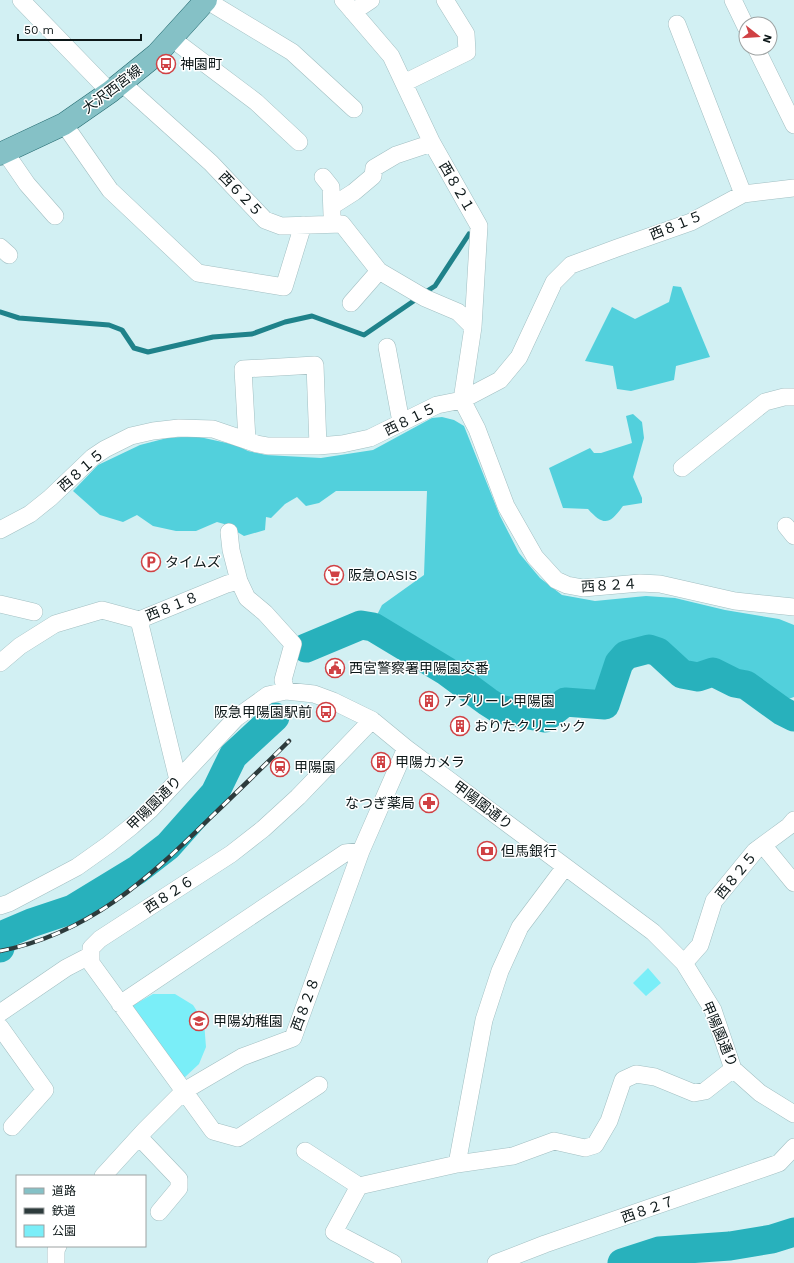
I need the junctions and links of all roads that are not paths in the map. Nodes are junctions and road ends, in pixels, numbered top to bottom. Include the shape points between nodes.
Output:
1 (21, 0) edge
2 (206, 0) edge
3 (371, 0) edge
4 (445, 0) edge
5 (733, 0) edge
6 (348, 6) edge
7 (741, 16) edge
8 (677, 24) dead end
9 (171, 38) junction
10 (760, 56) edge
11 (404, 83) junction
12 (116, 88) junction
13 (354, 110) dead end
14 (64, 124) junction
15 (794, 125) edge
16 (299, 142) dead end
17 (432, 143) junction
18 (2, 153) edge
19 (323, 177) dead end
20 (794, 188) edge
21 (743, 194) junction
22 (332, 206) junction
23 (55, 216) dead end
24 (303, 225) junction
25 (332, 225) junction
26 (379, 271) junction
27 (351, 303) dead end
28 (473, 327) junction
29 (387, 347) dead end
30 (794, 397) edge
31 (462, 400) junction
32 (401, 422) junction
33 (247, 440) junction
34 (318, 446) junction
35 (682, 468) dead end
36 (0, 530) edge
37 (229, 532) dead end
38 (239, 581) junction
39 (0, 604) edge
40 (794, 607) edge
41 (34, 612) dead end
42 (139, 620) junction
43 (0, 664) edge
44 (286, 691) junction
45 (372, 720) junction
46 (406, 748) junction
47 (178, 780) junction
48 (794, 820) edge
49 (763, 845) junction
50 (361, 851) junction
51 (565, 867) junction
52 (794, 883) edge
53 (0, 906) edge
54 (91, 955) junction
55 (684, 962) junction
56 (120, 1004) junction
57 (0, 1013) edge
58 (0, 1027) edge
59 (732, 1069) junction
60 (319, 1085) dead end
61 (184, 1091) junction
62 (794, 1114) edge
63 (12, 1127) dead end
64 (139, 1137) junction
65 (794, 1147) edge
66 (305, 1151) dead end
67 (457, 1164) junction
68 (105, 1175) edge
69 (359, 1186) junction
70 (159, 1212) dead end
71 (58, 1247) edge
72 (56, 1263) edge
73 (393, 1263) edge
74 (496, 1263) edge

1 - 12 street, 西６２５
2 - 9 main road, 大沢西宮線
2 - 13 street via 292,52
3 - 6 street
4 - 11 street via 466,34 467,52
5 - 7 street
6 - 11 street, 西８２１ via 391,56
8 - 21 street
9 - 12 main road, 大沢西宮線 via 157,54
9 - 16 street via 256,102
10 - 15 street
11 - 17 street, 西８２１
12 - 14 main road, 大沢西宮線
12 - 24 street, 西６２５ via 211,163 265,220 281,226
14 - 18 main road, 大沢西宮線
14 - 24 street via 110,190 198,273 284,287
17 - 22 street via 396,155 374,168 373,176
17 - 28 street, 西８２１ via 479,226
18 - 23 street
19 - 22 street via 331,187
20 - 21 street, 西８１５
21 - 31 street, 西８１５ via 691,222 571,266 554,282 519,357 500,380
22 - 25 street
24 - 25 street, 西６２５
25 - 26 street, 西６２５ via 342,224
26 - 27 street
26 - 28 street, 西６２５ via 458,312
28 - 31 street, 西８２１
29 - 32 street
30 - 35 street via 764,402
31 - 32 street, 西８１５ via 437,405
31 - 40 street, 西８２４ via 477,429 506,506 535,557 556,580 583,588 640,583 660,584 735,601
32 - 34 street, 西８１５ via 370,438
33 - 34 street, 西８１５ via 268,446
33 - 34 street via 243,369 315,365
33 - 36 street, 西８１５ via 213,429 179,428 131,436 93,457 35,510
37 - 38 street
38 - 42 street, 西８１８
38 - 44 street via 247,598 265,613 293,644 283,680
39 - 41 street
42 - 43 street, 西８１８ via 102,610 55,624 20,646
42 - 47 street
44 - 45 street, 甲陽園通り via 320,696
44 - 47 street, 甲陽園通り via 268,695 236,718
45 - 46 street, 甲陽園通り
45 - 54 street, 西８２６ via 298,797 263,829 231,854 100,939 91,948
46 - 50 street, 西８２８
46 - 51 street, 甲陽園通り
47 - 53 street, 甲陽園通り via 141,818 77,867
48 - 49 street, 西８２５
49 - 52 street
49 - 55 street, 西８２５ via 755,851 714,901 700,945
50 - 56 street via 345,854
50 - 61 street, 西８２８ via 293,1038 242,1057
51 - 55 street, 甲陽園通り via 653,932
51 - 67 street via 520,927 500,971 484,1020
54 - 56 street via 90,962
54 - 57 street via 66,968
55 - 59 street, 甲陽園通り via 713,1010
56 - 61 street
58 - 63 street via 45,1090
59 - 62 street, 甲陽園通り via 760,1093
59 - 67 street via 705,1091 694,1093 655,1077 636,1074 623,1080 609,1121 595,1145 585,1148 554,1141 513,1156
60 - 61 street via 238,1138 213,1131
61 - 64 street, 西８２８
64 - 68 street, 西８２８
64 - 70 street via 179,1179 179,1188
65 - 74 street, 西８２７ via 779,1163
66 - 69 street
67 - 69 street
69 - 73 street via 334,1232
71 - 72 street

